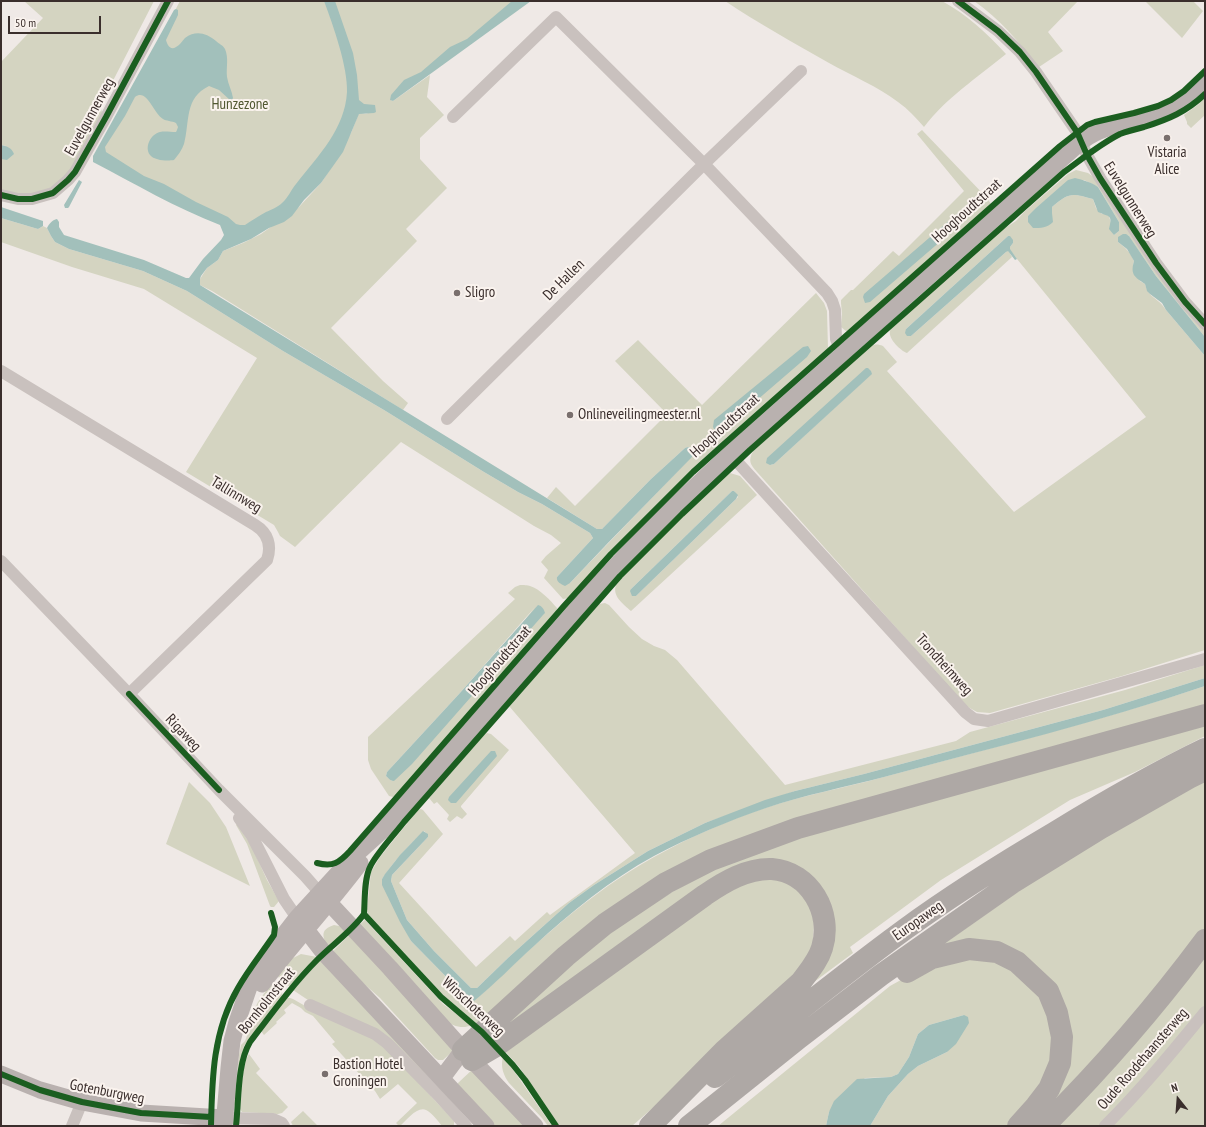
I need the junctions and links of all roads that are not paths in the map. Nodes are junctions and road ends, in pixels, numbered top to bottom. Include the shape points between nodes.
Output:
1 (168, 1) edge
2 (958, 1) edge
3 (801, 70) dead end
4 (1205, 82) edge
5 (453, 117) dead end
6 (1082, 141) junction
7 (704, 164) junction
8 (1, 195) edge
9 (1205, 324) edge
10 (844, 354) junction
11 (1, 372) edge
12 (447, 419) dead end
13 (730, 454) junction
14 (1, 561) edge
15 (1205, 658) edge
16 (129, 694) junction
17 (1205, 715) edge
18 (1205, 749) edge
19 (1205, 770) edge
20 (219, 790) junction
21 (324, 898) junction
22 (302, 924) junction
23 (1205, 940) edge
24 (310, 1005) dead end
25 (1205, 1012) edge
26 (799, 1038) junction
27 (468, 1055) junction
28 (1, 1074) edge
29 (442, 1078) junction
30 (82, 1102) junction
31 (224, 1122) edge
32 (470, 1123) edge
33 (72, 1126) edge
34 (284, 1126) edge
35 (535, 1126) edge
36 (650, 1126) edge
37 (654, 1126) edge
38 (689, 1126) edge
39 (1018, 1126) edge
40 (1044, 1126) edge
41 (1105, 1126) edge

1 - 8 street, Euvelgunnerweg via 75,172 53,193 32,199
2 - 6 street, Euvelgunnerweg via 988,22 1020,52
3 - 7 street, De Hallen
4 - 6 street, Hooghoudtstraat via 1169,110 1101,130
5 - 7 street via 556,17
6 - 9 street, Euvelgunnerweg via 1100,178 1156,263
6 - 10 street, Hooghoudtstraat via 902,299
7 - 10 street via 827,293 835,310 836,339
7 - 12 street, De Hallen
10 - 13 street, Hooghoudtstraat
11 - 16 street, Tallinnweg via 255,525 264,532 269,541 268,560
13 - 15 street, Trondheimweg via 974,719 988,721
13 - 21 street, Hooghoudtstraat via 606,577 385,828 359,865
14 - 16 street, Rigaweg
16 - 20 street, Rigaweg
17 - 27 highway via 798,828 711,860 666,883 605,924 566,956
18 - 37 highway, Europaweg via 1095,808 999,866 905,930
19 - 26 highway, Europaweg via 1101,828 1012,883 881,975
20 - 21 street, Rigaweg
20 - 22 street, Rigaweg via 252,836 284,899
21 - 22 street, Hooghoudtstraat
21 - 27 street
22 - 29 street via 324,953
22 - 31 street, Bornholmstraat via 282,958 237,1022 232,1041
23 - 40 highway via 1149,1012
24 - 32 street via 375,1034
25 - 41 street, Oude Roodehaansterweg via 1126,1106
26 - 38 highway, Europaweg
26 - 39 highway via 932,958 968,949 997,952 1017,962 1048,991 1057,1012 1062,1037 1060,1063 1049,1089
27 - 29 street
27 - 35 street
27 - 36 highway via 496,1046 727,881 750,872 771,869 796,877 810,889 824,919 822,949 812,969 801,982 724,1051
28 - 30 street, Gotenburgweg via 40,1090
29 - 32 street
30 - 31 street, Gotenburgweg via 141,1113
30 - 33 street
31 - 34 street via 273,1119

